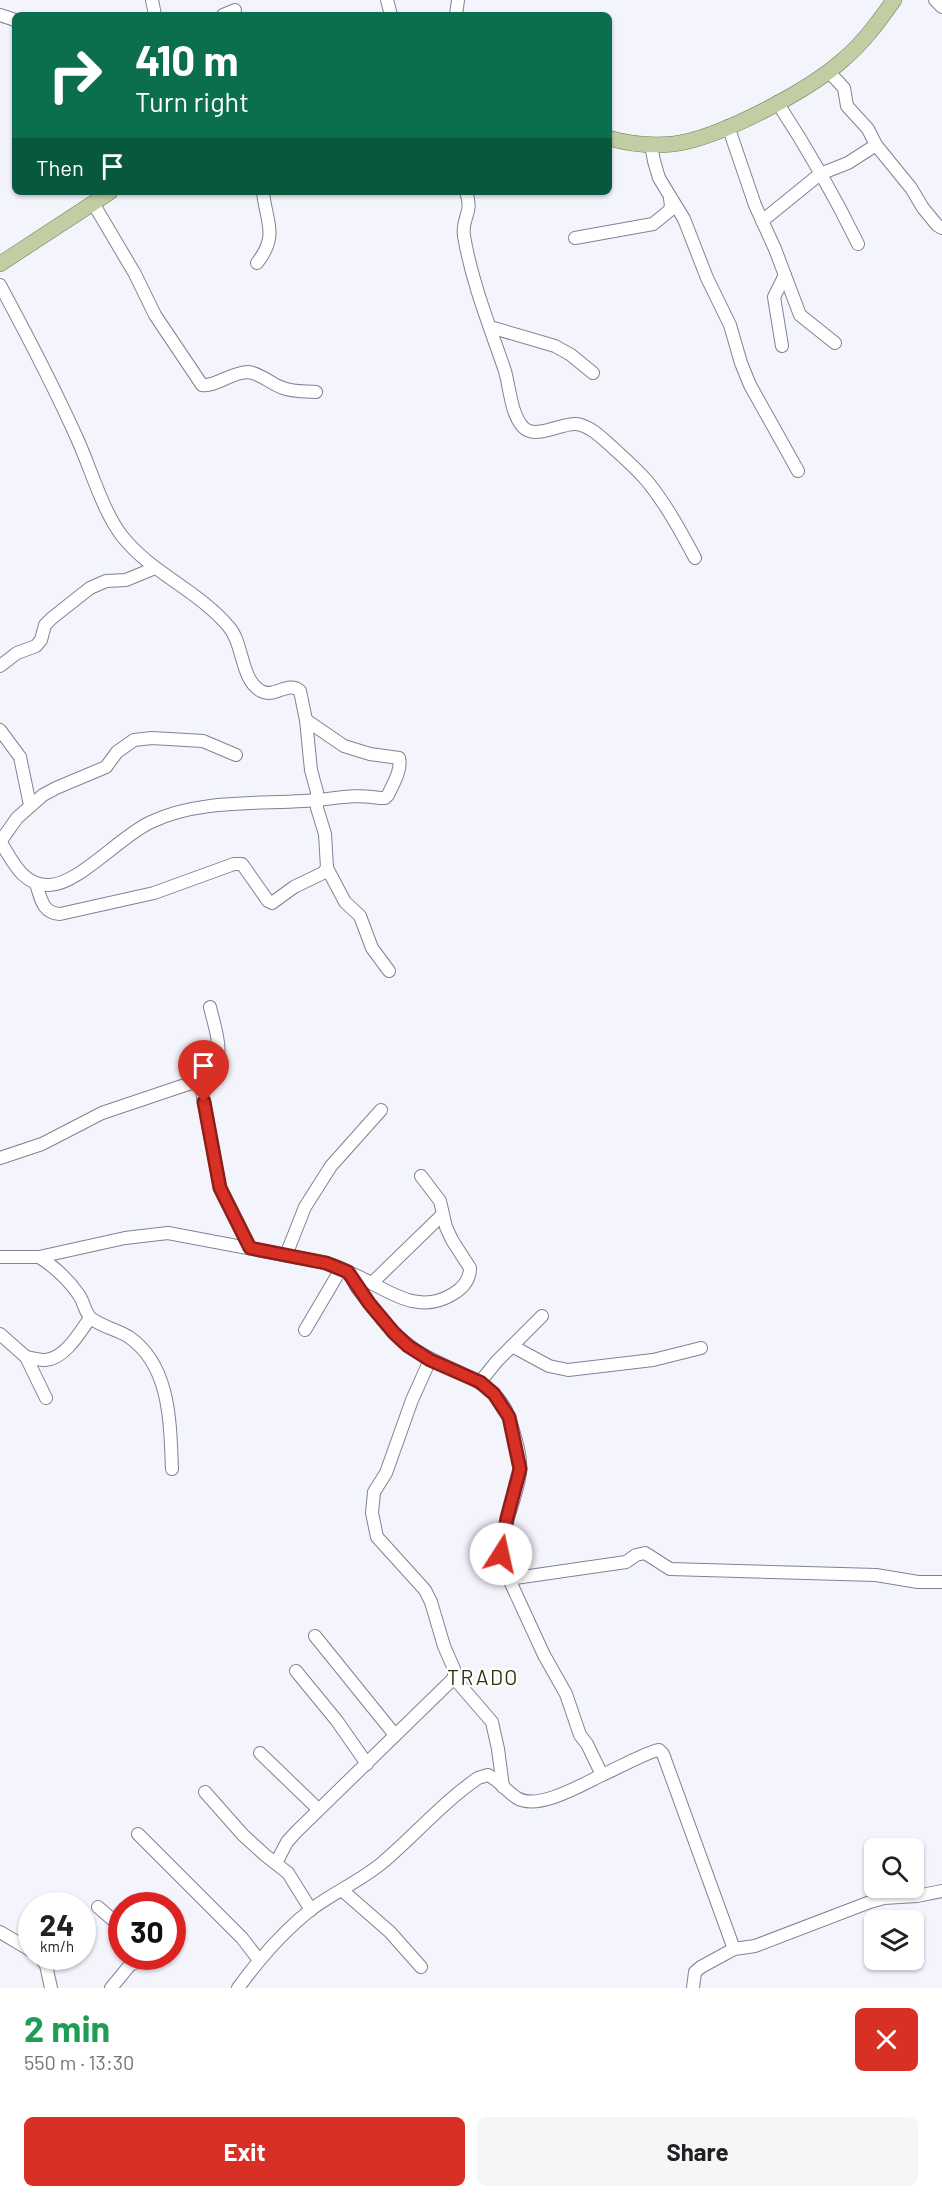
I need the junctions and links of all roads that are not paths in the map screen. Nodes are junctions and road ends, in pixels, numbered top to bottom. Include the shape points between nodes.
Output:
1 (894, 0) edge
2 (935, 0) edge
3 (942, 7) edge
4 (235, 10) dead end
5 (230, 12) edge
6 (829, 72) junction
7 (777, 102) junction
8 (728, 126) junction
9 (612, 138) edge
10 (651, 145) junction
11 (876, 145) junction
12 (820, 174) junction
13 (106, 195) edge
14 (264, 195) edge
15 (467, 195) edge
16 (670, 198) junction
17 (93, 204) junction
18 (762, 221) junction
19 (942, 228) edge
20 (575, 238) dead end
21 (858, 244) dead end
22 (257, 263) dead end
23 (0, 264) edge
24 (785, 275) junction
25 (0, 285) edge
26 (490, 327) junction
27 (835, 343) dead end
28 (782, 346) dead end
29 (593, 373) dead end
30 (316, 392) dead end
31 (798, 471) dead end
32 (695, 558) dead end
33 (155, 568) junction
34 (0, 666) edge
35 (306, 720) junction
36 (0, 730) edge
37 (236, 754) dead end
38 (316, 800) junction
39 (30, 805) junction
40 (0, 842) edge
41 (327, 868) junction
42 (36, 884) junction
43 (389, 971) dead end
44 (210, 1006) dead end
45 (200, 1080) junction
46 (381, 1110) dead end
47 (0, 1158) edge
48 (421, 1176) dead end
49 (442, 1215) junction
50 (250, 1248) junction
51 (286, 1255) junction
52 (0, 1257) edge
53 (39, 1257) junction
54 (344, 1271) junction
55 (372, 1283) junction
56 (542, 1316) dead end
57 (90, 1318) junction
58 (305, 1330) dead end
59 (0, 1334) edge
60 (512, 1346) junction
61 (701, 1348) dead end
62 (26, 1357) junction
63 (430, 1360) junction
64 (480, 1382) junction
65 (46, 1398) dead end
66 (172, 1469) dead end
67 (508, 1580) junction
68 (942, 1582) edge
69 (315, 1636) dead end
70 (296, 1671) dead end
71 (454, 1678) junction
72 (395, 1735) junction
73 (261, 1753) dead end
74 (367, 1764) junction
75 (602, 1775) junction
76 (503, 1787) junction
77 (205, 1792) dead end
78 (318, 1809) junction
79 (138, 1834) dead end
80 (276, 1863) junction
81 (942, 1890) edge
82 (343, 1891) junction
83 (98, 1906) dead end
84 (311, 1910) junction
85 (108, 1915) edge
86 (0, 1932) edge
87 (18, 1943) edge
88 (734, 1949) junction
89 (258, 1960) junction
90 (421, 1967) dead end
91 (47, 1970) edge
92 (126, 1970) edge
93 (51, 1988) edge
94 (111, 1988) edge
95 (238, 1988) edge
96 (693, 1988) edge

1 - 6 main road via 857,48
2 - 3 street
4 - 5 street
6 - 7 main road
6 - 11 street via 844,88 847,106 868,129
7 - 8 main road
7 - 12 street
8 - 10 main road via 688,141
8 - 18 street
9 - 10 main road
10 - 16 street via 659,178
11 - 12 street via 848,163
11 - 19 street
12 - 18 street
12 - 21 street
13 - 17 main road
14 - 22 street via 270,232 265,253
15 - 26 street via 470,206 464,236
16 - 20 street via 669,211 653,224
16 - 31 street via 684,219 706,278 730,325 750,385
17 - 23 main road
17 - 30 street via 152,310 202,385 245,372 290,391
18 - 24 street
24 - 27 street via 800,315
24 - 28 street via 774,297
25 - 33 street via 115,525 130,546
26 - 29 street via 555,346
26 - 32 street via 516,415 526,430 576,424 601,437 648,482
33 - 34 street via 90,588 45,625 36,646 17,653
33 - 35 street via 199,598 234,632 249,676 261,691 292,687 300,691
35 - 38 street
35 - 38 street via 344,746 396,756 401,761 385,798 348,795
36 - 39 street via 20,757
37 - 39 street via 203,741 140,737 125,745 106,767 56,788
38 - 41 street via 326,834
38 - 42 street via 176,813 129,834 66,881
39 - 40 street
40 - 42 street via 23,876
41 - 42 street via 272,903 242,864 154,893 60,914 45,909
41 - 43 street via 345,902 360,916 372,948
44 - 45 street via 220,1052 209,1075
45 - 47 street via 102,1113 42,1144
45 - 50 street via 220,1188
46 - 51 street via 331,1166 305,1206
48 - 49 street via 440,1201
49 - 55 street
49 - 55 street via 470,1268 462,1288 442,1299 422,1303 407,1301
50 - 51 street
50 - 53 street via 168,1233
51 - 54 street
52 - 53 street
53 - 57 street via 56,1267 79,1296
54 - 55 street
54 - 58 street
54 - 63 street via 394,1333
56 - 60 street
57 - 62 street via 55,1357
57 - 66 street via 131,1338 158,1371 170,1417
59 - 62 street
60 - 61 street via 549,1366 568,1370 653,1360
60 - 64 street
62 - 65 street
63 - 64 street
63 - 71 street via 386,1473 374,1492 372,1513 377,1537 431,1602
64 - 67 street via 507,1411 519,1459 519,1482 501,1554
67 - 68 street via 626,1562 645,1553 670,1569 876,1575
67 - 75 street
69 - 72 street
70 - 74 street
71 - 72 street
71 - 76 street via 492,1722
72 - 74 street
73 - 78 street
74 - 78 street
75 - 76 street via 533,1802 518,1798
75 - 88 street via 654,1750 663,1754
76 - 82 street via 488,1776 478,1779
77 - 80 street via 243,1835
78 - 80 street via 287,1842
79 - 89 street via 242,1938
80 - 84 street via 288,1873
81 - 88 street via 877,1900 755,1946
82 - 84 street
82 - 90 street via 390,1932
83 - 85 street
84 - 89 street
86 - 87 street
88 - 96 street via 700,1967 695,1972
89 - 95 street
91 - 93 street
92 - 94 street

